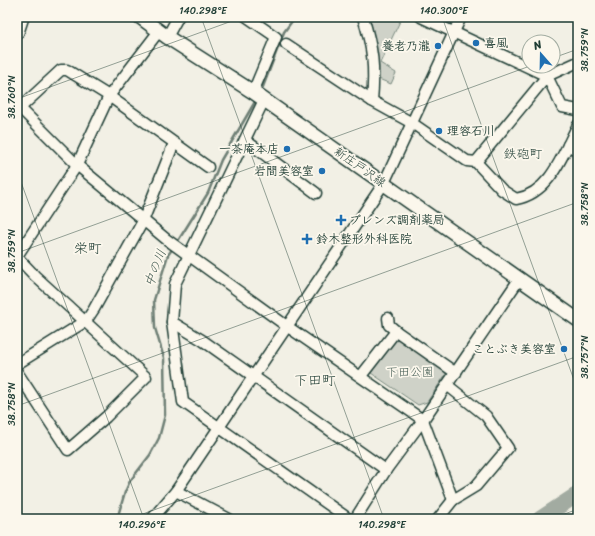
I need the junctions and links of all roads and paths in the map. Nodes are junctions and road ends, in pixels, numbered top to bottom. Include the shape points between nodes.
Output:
1 (22, 17) edge
2 (140, 17) edge
3 (178, 17) edge
4 (247, 17) edge
5 (363, 17) edge
6 (421, 17) edge
7 (461, 17) edge
8 (17, 32) edge
9 (454, 32) junction
10 (163, 34) junction
11 (286, 44) dead end
12 (578, 62) edge
13 (547, 76) junction
14 (253, 92) junction
15 (109, 96) junction
16 (264, 100) junction
17 (372, 101) junction
18 (19, 106) edge
19 (578, 110) edge
20 (412, 123) junction
21 (578, 125) edge
22 (245, 140) junction
23 (174, 143) junction
24 (568, 145) junction
25 (578, 151) edge
26 (476, 162) junction
27 (77, 165) junction
28 (208, 167) dead end
29 (384, 183) junction
30 (316, 193) dead end
31 (143, 221) junction
32 (187, 253) junction
33 (17, 256) edge
34 (520, 278) junction
35 (388, 318) dead end
36 (578, 320) edge
37 (86, 321) junction
38 (172, 322) junction
39 (288, 327) junction
40 (396, 331) junction
41 (17, 364) edge
42 (17, 372) edge
43 (456, 373) junction
44 (361, 376) junction
45 (253, 377) junction
46 (447, 386) junction
47 (424, 420) junction
48 (218, 428) junction
49 (386, 470) junction
50 (176, 491) junction
51 (453, 500) junction
52 (226, 518) edge
53 (152, 519) edge
54 (350, 519) edge
55 (355, 519) edge
56 (438, 519) edge

1 - 8 main road
2 - 10 main road, 新庄戸沢線
3 - 10 street
4 - 14 street via 276,37
5 - 17 street via 374,61
6 - 9 street
7 - 9 street
9 - 13 street
9 - 20 street
10 - 14 main road, 新庄戸沢線
10 - 15 street
11 - 17 street
12 - 13 street
13 - 19 street via 562,107
13 - 26 street
14 - 16 main road, 新庄戸沢線
15 - 18 street via 67,70 61,70
15 - 23 street
15 - 27 street
16 - 22 street
16 - 29 main road, 新庄戸沢線
17 - 20 street
18 - 27 street
20 - 26 street via 467,161
20 - 29 street
21 - 24 street
22 - 30 street
22 - 32 street
23 - 28 street
23 - 31 street
24 - 25 street
24 - 26 street via 548,182 527,197 516,199 502,190
27 - 31 street
27 - 33 street
29 - 34 main road, 新庄戸沢線
29 - 39 street
31 - 32 street
31 - 37 street
32 - 38 street via 175,284
32 - 39 street
33 - 37 street via 35,276
34 - 36 main road, 新庄戸沢線
34 - 43 street
35 - 40 street via 389,325
37 - 41 street
37 - 42 street via 146,377 68,450
38 - 45 street
38 - 48 street via 183,402
39 - 44 street
39 - 45 street
40 - 43 street
40 - 44 street
43 - 46 street
44 - 47 street
45 - 48 street
45 - 49 street
46 - 47 street
46 - 51 street via 486,416 508,448 476,486
47 - 49 street
47 - 51 street
48 - 50 street
48 - 54 street via 239,439
49 - 55 street
50 - 52 street
50 - 53 street
51 - 56 street

